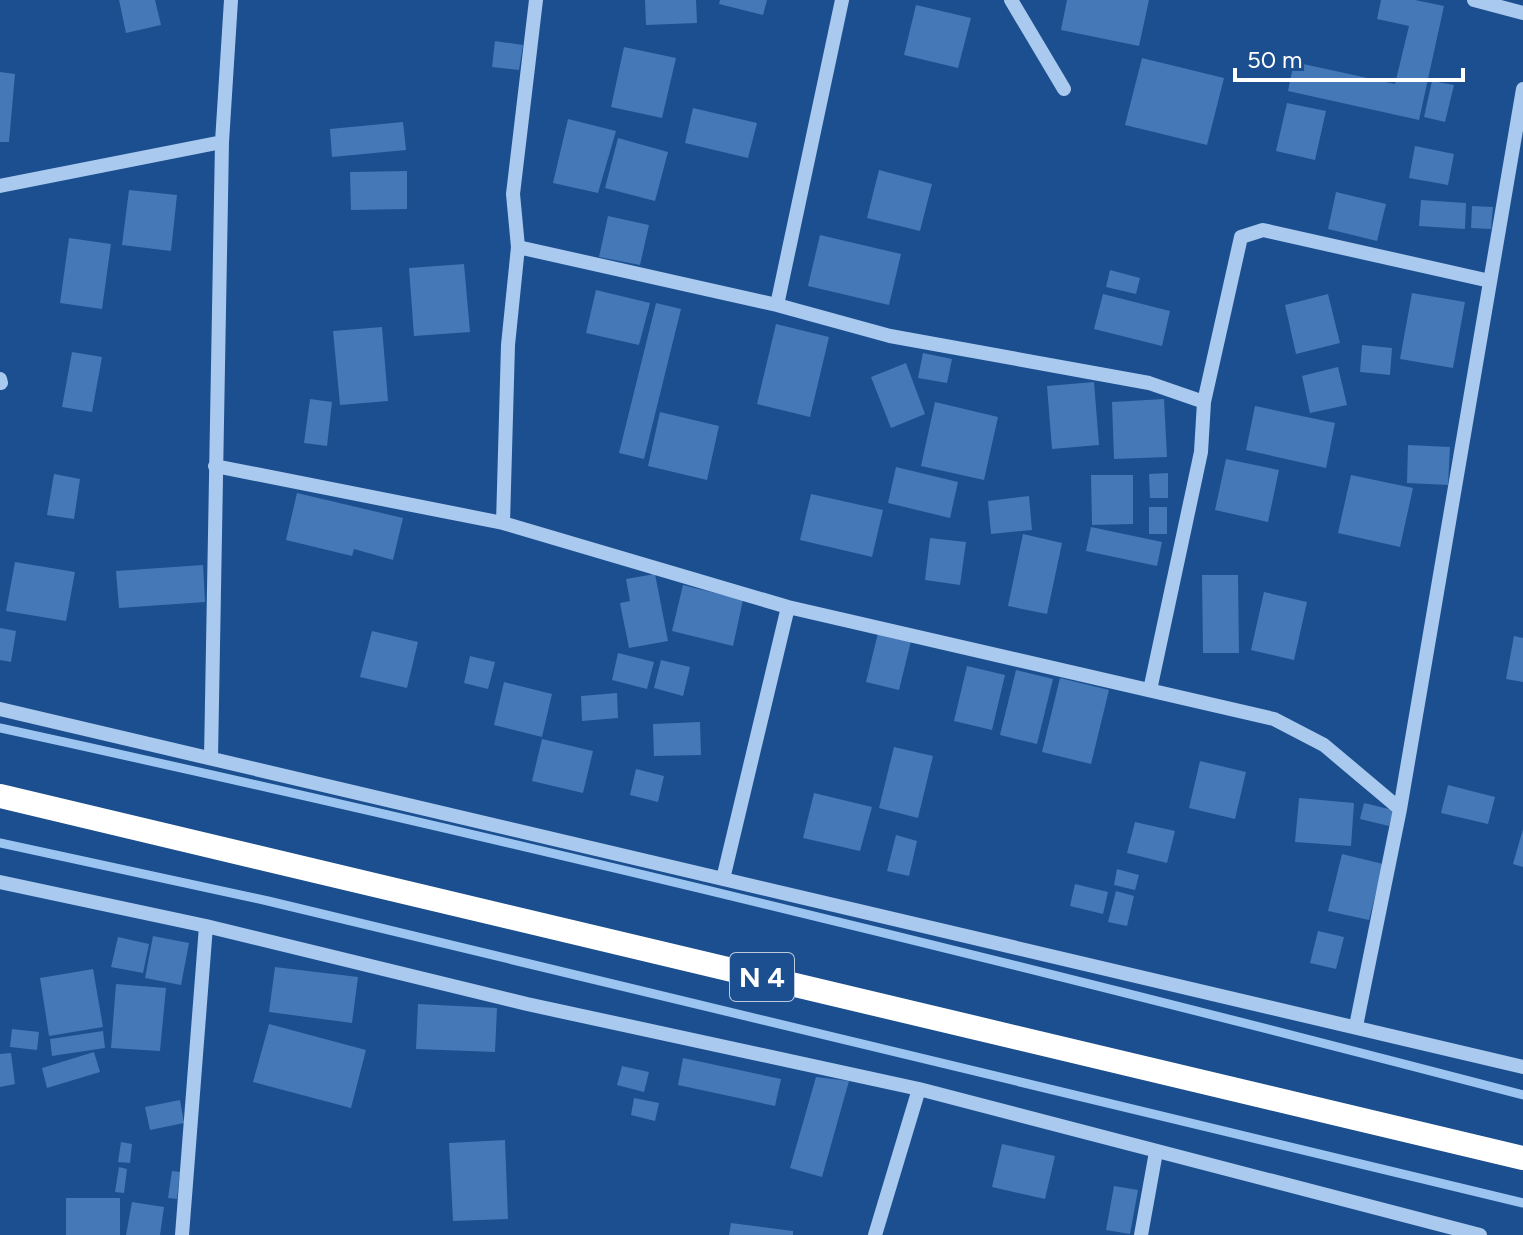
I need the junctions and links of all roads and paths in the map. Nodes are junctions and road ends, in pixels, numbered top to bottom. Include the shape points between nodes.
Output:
1 (231, 0) edge
2 (536, 0) edge
3 (842, 0) edge
4 (1011, 0) edge
5 (1474, 0) edge
6 (1523, 13) edge
7 (1064, 89) dead end
8 (1523, 89) edge
9 (222, 142) junction
10 (0, 186) edge
11 (518, 247) junction
12 (1490, 281) junction
13 (777, 305) junction
14 (1204, 402) junction
15 (215, 466) junction
16 (503, 523) junction
17 (788, 607) junction
18 (1150, 690) junction
19 (0, 709) edge
20 (211, 758) junction
21 (0, 796) edge
22 (1400, 809) junction
23 (723, 879) junction
24 (0, 882) edge
25 (206, 926) junction
26 (1356, 1026) junction
27 (1523, 1067) edge
28 (919, 1089) junction
29 (1156, 1152) junction
30 (1523, 1158) edge
31 (182, 1235) edge
32 (875, 1235) edge
33 (1141, 1235) edge
34 (1480, 1235) edge

1 - 9 street
2 - 11 street via 513,194
3 - 13 street
4 - 7 street
5 - 6 street
8 - 12 street
9 - 10 street
9 - 15 street
11 - 13 street
11 - 16 street via 508,345
12 - 14 street via 1263,230 1241,237
12 - 22 street
13 - 14 street via 890,336 1149,383
14 - 18 street via 1201,452
15 - 16 street
15 - 20 street
16 - 17 street
17 - 18 street
17 - 23 street
18 - 22 street via 1301,730
19 - 20 street
20 - 23 street
21 - 30 highway, N 4
22 - 26 street
23 - 26 street
24 - 25 street
25 - 28 street via 527,1004
25 - 31 street
26 - 27 street
28 - 29 street
28 - 32 street
29 - 33 street
29 - 34 street

